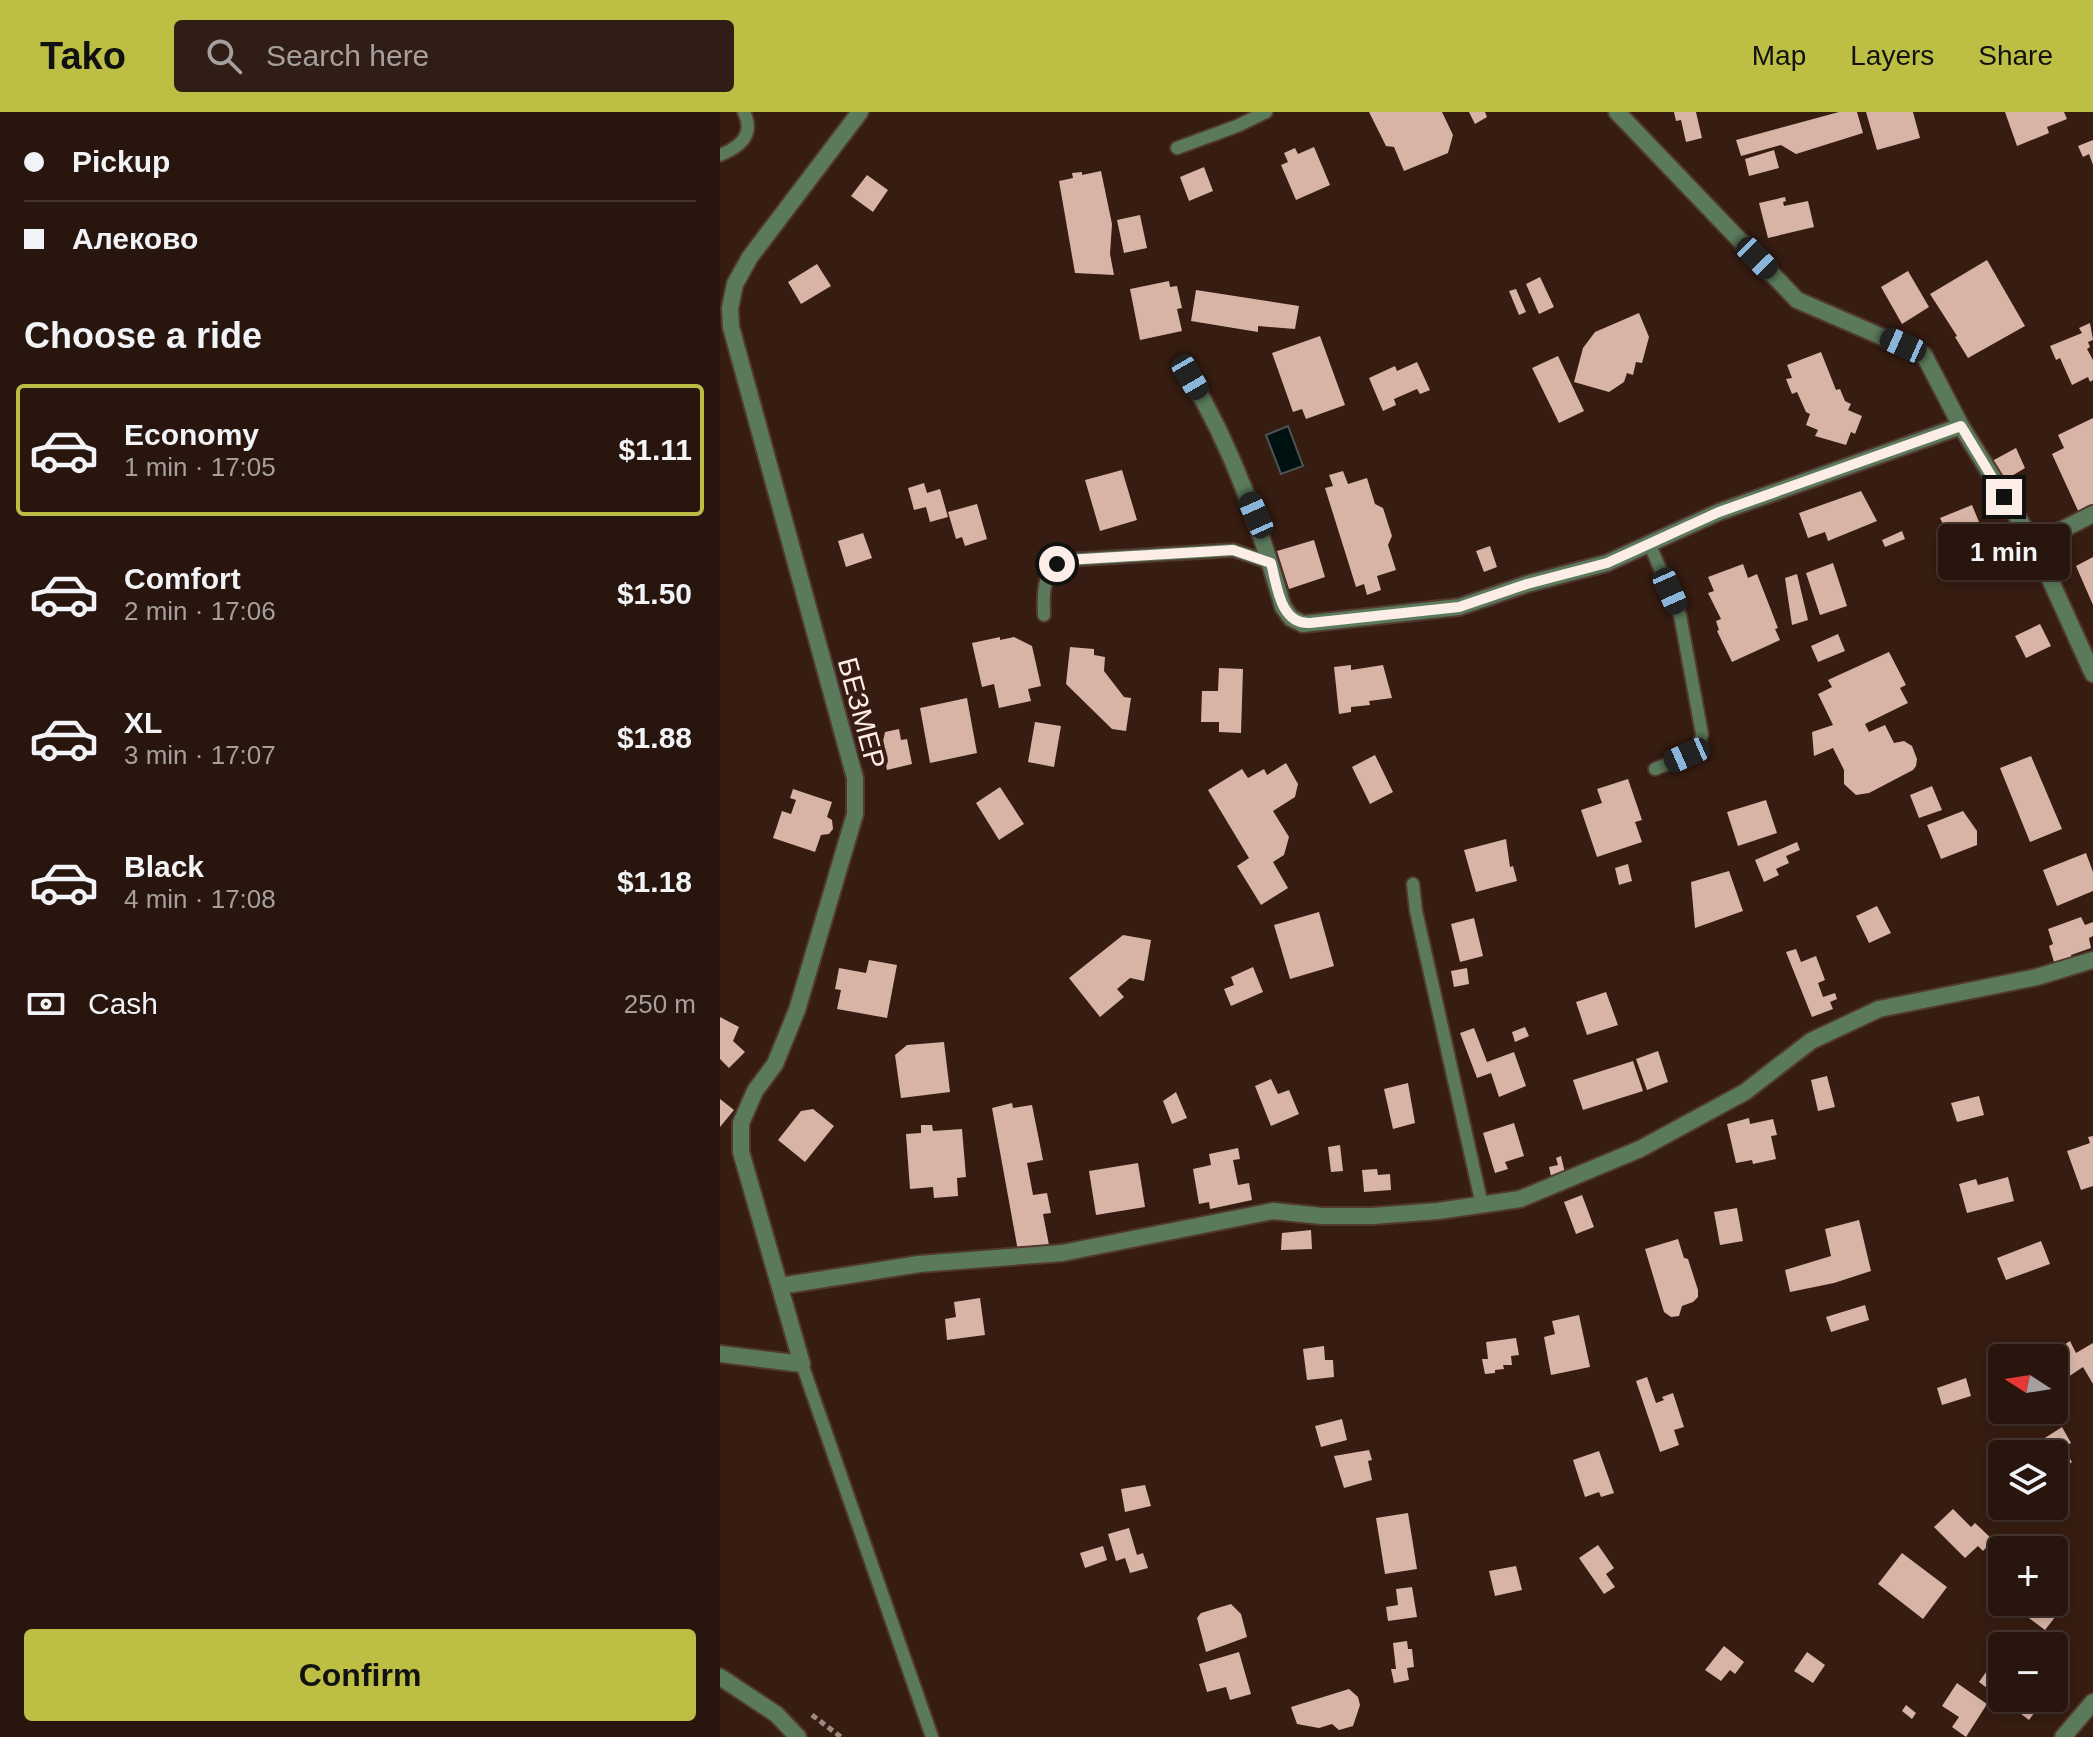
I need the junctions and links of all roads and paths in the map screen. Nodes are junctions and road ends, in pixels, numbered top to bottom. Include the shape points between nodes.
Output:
1 (744, 112) edge
2 (860, 112) edge
3 (1266, 112) edge
4 (1617, 112) edge
5 (1177, 148) dead end
6 (720, 155) edge
7 (1190, 377) dead end
8 (1961, 426) junction
9 (2093, 514) edge
10 (1649, 543) junction
11 (2034, 544) junction
12 (1271, 563) junction
13 (1044, 615) dead end
14 (2093, 674) edge
15 (1655, 769) dead end
16 (1413, 884) dead end
17 (2093, 960) edge
18 (1482, 1205) junction
19 (780, 1286) junction
20 (720, 1354) edge
21 (802, 1364) junction
22 (720, 1677) edge
23 (2093, 1702) edge
24 (798, 1737) edge
25 (932, 1737) edge
26 (2063, 1737) edge

1 - 6 lane via 746,137
2 - 19 street, БЕЗМЕР via 750,257 735,284 730,308 855,778 855,814 797,1010 775,1064 741,1123 741,1152
3 - 5 lane
4 - 8 street via 1797,300 1924,355
7 - 12 street via 1256,515
8 - 10 street via 1719,512
8 - 11 street
9 - 11 street
10 - 12 street via 1607,563 1459,607 1303,624 1287,613
10 - 15 lane via 1680,615 1702,734 1693,752
11 - 14 street
12 - 13 lane via 1233,550 1066,560 1047,577
16 - 18 lane
17 - 18 street via 2037,977 1879,1009 1811,1041 1745,1092 1640,1149 1520,1199
18 - 19 street via 1372,1216 1273,1211 1062,1253 919,1264
19 - 21 street, БЕЗМЕР
20 - 21 street
21 - 25 lane
22 - 24 street via 776,1714
23 - 26 street

